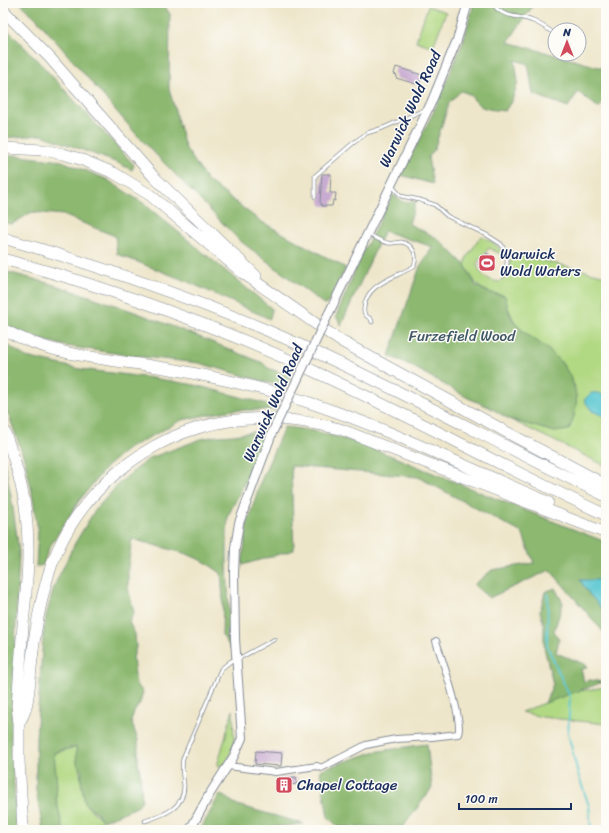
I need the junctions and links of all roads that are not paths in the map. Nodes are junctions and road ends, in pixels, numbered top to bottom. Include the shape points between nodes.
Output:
1 (468, 3) edge
2 (493, 3) edge
3 (3, 10) edge
4 (547, 28) edge
5 (428, 109) junction
6 (3, 148) edge
7 (391, 184) junction
8 (315, 197) dead end
9 (367, 234) junction
10 (3, 238) edge
11 (3, 259) edge
12 (503, 276) dead end
13 (272, 293) junction
14 (372, 322) dead end
15 (3, 329) edge
16 (3, 428) edge
17 (606, 485) edge
18 (606, 496) edge
19 (606, 515) edge
20 (606, 525) edge
21 (606, 533) edge
22 (275, 639) dead end
23 (436, 641) dead end
24 (238, 660) junction
25 (19, 723) junction
26 (228, 766) junction
27 (145, 821) dead end
28 (23, 830) edge
29 (190, 830) edge

1 - 5 street, Warwick Wold Road via 457,40
2 - 4 lane via 504,14 531,20
3 - 13 highway via 50,58 153,176
5 - 7 street, Warwick Wold Road
5 - 8 lane via 367,133 352,144 315,176
6 - 13 highway via 44,150 63,154 114,173 150,195 243,273
7 - 9 street, Warwick Wold Road
7 - 12 lane via 401,196 435,205 447,216 500,244 507,254
9 - 14 lane via 388,243 402,242 414,250 416,256 414,266 370,291 365,300 364,314
9 - 24 street, Warwick Wold Road, bridge via 272,433 239,523 234,573 235,639
10 - 18 highway via 150,284 259,327
11 - 19 highway via 131,298 270,352 360,393
13 - 17 highway via 339,340
15 - 20 highway via 40,346 88,358 202,375 308,402 382,429
16 - 25 highway via 18,472 28,536 17,706
21 - 25 highway via 340,429 309,422 269,418 230,421 194,429 156,445 104,483 84,506 63,540 44,591 36,626 26,707
22 - 24 lane
23 - 26 street via 458,714 458,734 396,739 366,745 321,768 317,766 276,772
24 - 26 street, Warwick Wold Road via 242,738
24 - 27 lane via 231,661 221,669 183,758 181,769 184,794 180,804
25 - 28 highway
26 - 29 street, Warwick Wold Road

